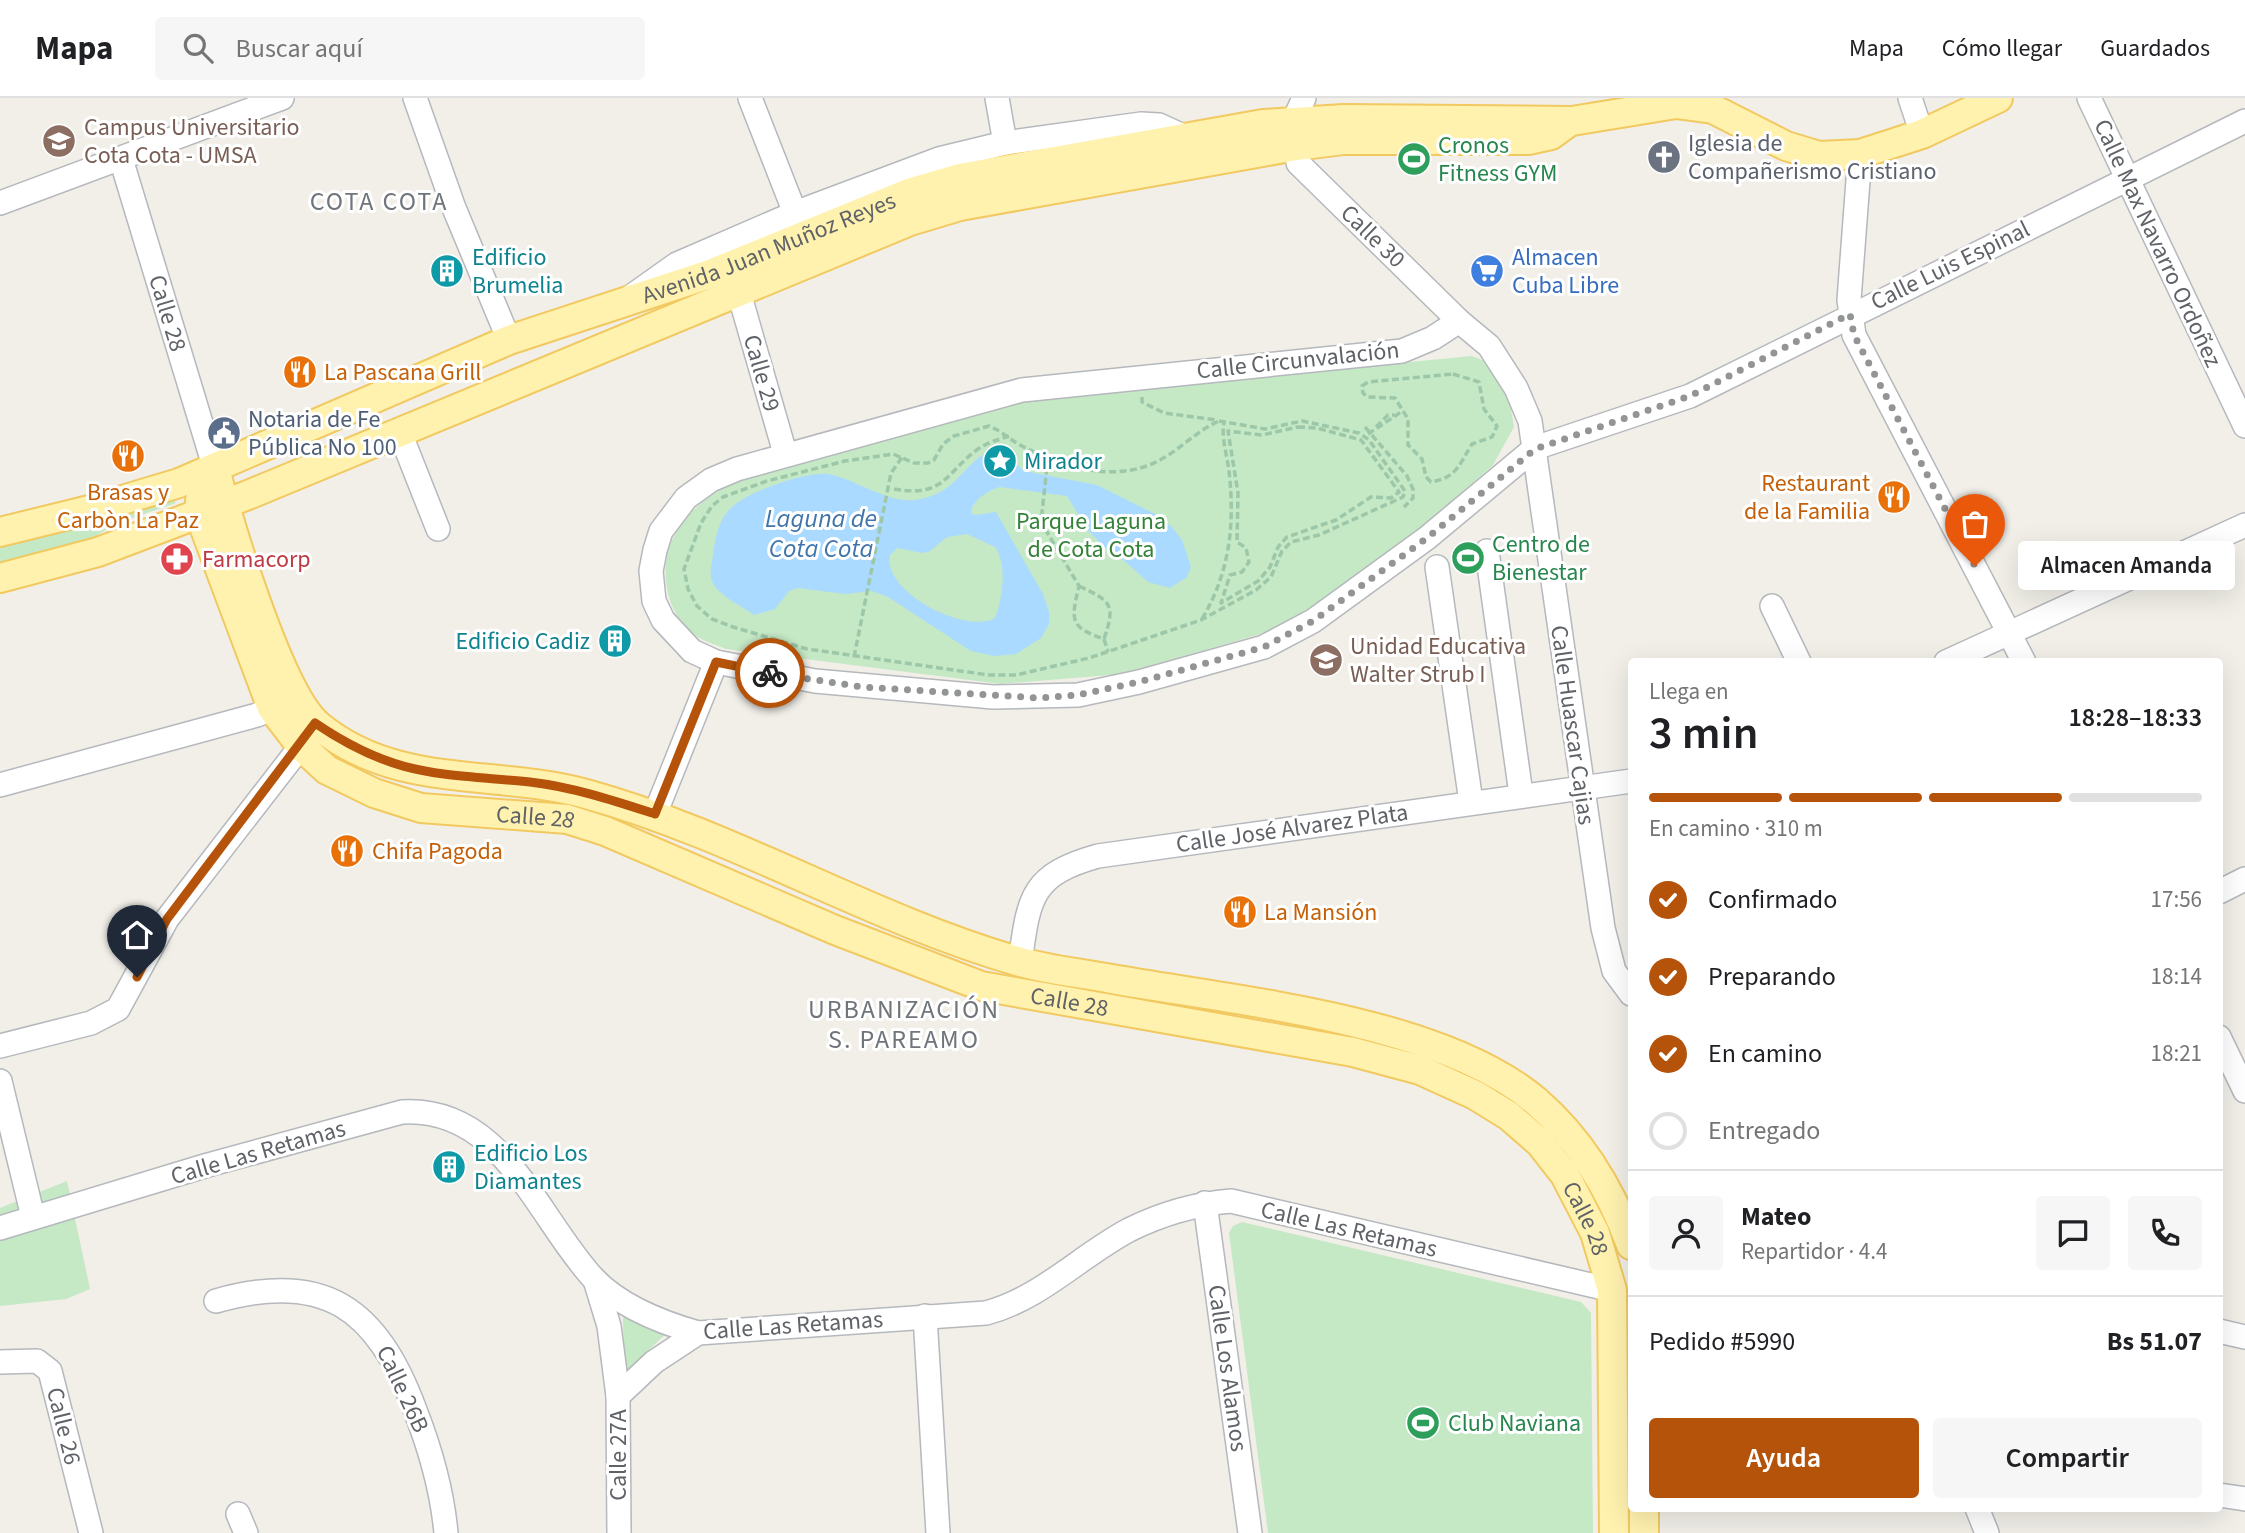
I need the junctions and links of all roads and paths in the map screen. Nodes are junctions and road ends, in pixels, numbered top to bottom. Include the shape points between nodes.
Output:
1 (282, 98) edge
2 (415, 98) edge
3 (750, 98) edge
4 (997, 98) edge
5 (1910, 98) edge
6 (1998, 98) edge
7 (2089, 98) edge
8 (1583, 113) edge
9 (2245, 121) edge
10 (1298, 122) edge
11 (1922, 134) junction
12 (1183, 136) junction
13 (1005, 143) junction
14 (1860, 154) junction
15 (121, 159) junction
16 (2129, 177) junction
17 (0, 203) edge
18 (795, 213) junction
19 (739, 293) junction
20 (626, 300) junction
21 (1850, 314) junction
22 (1459, 321) junction
23 (509, 340) junction
24 (1140, 378) junction
25 (1400, 406) joint
26 (1399, 413) dead end
27 (1222, 421) junction
28 (2245, 426) edge
29 (1366, 427) dead end
30 (1372, 431) junction
31 (400, 433) junction
32 (1009, 436) junction
33 (1535, 449) junction
34 (785, 453) junction
35 (903, 456) junction
36 (1048, 457) junction
37 (215, 468) junction
38 (894, 489) dead end
39 (1404, 507) dead end
40 (212, 508) junction
41 (2245, 525) edge
42 (438, 529) dead end
43 (0, 532) edge
44 (1486, 551) dead end
45 (1437, 567) dead end
46 (0, 578) edge
47 (1079, 586) junction
48 (1224, 603) joint
49 (1772, 606) dead end
50 (1201, 620) junction
51 (2010, 633) junction
52 (1104, 639) junction
53 (1108, 652) junction
54 (854, 657) junction
55 (1797, 658) edge
56 (1955, 658) edge
57 (2022, 658) edge
58 (716, 662) junction
59 (284, 701) junction
60 (308, 735) junction
61 (1628, 780) edge
62 (0, 785) edge
63 (1582, 788) junction
64 (1521, 794) junction
65 (614, 801) junction
66 (1471, 802) junction
67 (655, 814) junction
68 (604, 831) junction
69 (2245, 879) edge
70 (2223, 889) edge
71 (1020, 962) junction
72 (1628, 990) edge
73 (1014, 993) junction
74 (1278, 1022) junction
75 (2223, 1045) edge
76 (0, 1046) edge
77 (0, 1080) edge
78 (1481, 1083) junction
79 (2245, 1091) edge
80 (1205, 1203) junction
81 (33, 1217) junction
82 (0, 1228) edge
83 (1628, 1238) edge
84 (595, 1280) junction
85 (1621, 1288) edge
86 (216, 1301) dead end
87 (925, 1316) junction
88 (2223, 1332) edge
89 (698, 1333) junction
90 (2245, 1337) edge
91 (0, 1362) edge
92 (618, 1396) junction
93 (1622, 1425) edge
94 (2223, 1496) edge
95 (2245, 1499) edge
96 (1644, 1512) edge
97 (1979, 1512) edge
98 (91, 1533) edge
99 (446, 1533) edge
100 (619, 1533) edge
101 (938, 1533) edge
102 (1250, 1533) edge
103 (1614, 1533) edge
104 (1644, 1533) edge
105 (1987, 1533) edge

1 - 15 street
2 - 23 street
3 - 18 street
4 - 13 street
5 - 11 street
6 - 11 main road, Avenida Juan Muñoz Reyes
7 - 16 street, Calle Max Navarro Ordoñez
8 - 10 main road, Avenida Juan Muñoz Reyes via 1551,135 1528,140 1343,140
8 - 14 main road, Avenida Juan Muñoz Reyes via 1676,104 1713,109 1786,146 1819,156
9 - 16 street, Calle Luis Espinal
10 - 12 main road, Avenida Juan Muñoz Reyes
10 - 19 main road, Avenida Juan Muñoz Reyes via 910,220
10 - 22 street, Calle 30 via 1298,163
11 - 14 main road, Avenida Juan Muñoz Reyes
12 - 13 street via 1152,123
12 - 20 main road, Avenida Juan Muñoz Reyes via 960,178 909,193 710,274
13 - 18 street via 939,159
14 - 21 street
15 - 17 street
15 - 37 street, Calle 28
16 - 21 street, Calle Luis Espinal
16 - 28 street, Calle Max Navarro Ordoñez
18 - 20 street via 677,264
19 - 31 main road, Avenida Juan Muñoz Reyes
19 - 34 street, Calle 29
20 - 23 main road, Avenida Juan Muñoz Reyes
21 - 33 street, Calle Luis Espinal via 1690,396
21 - 51 street via 1854,335
22 - 24 street, Calle Circunvalación via 1402,351
22 - 33 street via 1489,346 1517,388
23 - 37 main road, Avenida Juan Muñoz Reyes
24 - 27 path via 1142,402 1164,413
24 - 34 street, Calle Circunvalación via 1021,390
25 - 25 path via 1392,396 1364,396 1362,386 1441,375 1469,377 1482,387 1482,405 1496,422 1496,431 1472,444 1453,474 1431,482 1422,459 1408,445 1409,422
26 - 30 path
27 - 36 path via 1205,427 1160,461 1120,472 1100,474
27 - 50 path via 1231,493 1230,542 1216,595
27 - 50 path via 1265,429 1302,421 1359,433 1405,491 1399,502 1361,514 1320,535 1291,542 1271,577
29 - 30 path
30 - 39 path via 1411,482 1413,498
31 - 40 main road, Avenida Juan Muñoz Reyes
31 - 42 street
32 - 35 path via 989,426 977,428 954,436 928,463 914,463
32 - 36 path
32 - 38 path via 980,448 938,484 911,492
33 - 58 street, Calle Circunvalación via 1427,538 1313,621 1264,647 1139,682 1078,695 993,697 815,681
33 - 63 street, Calle Huascar Cajias
34 - 58 street, Calle Circunvalación via 737,468 697,488 661,531 652,571 654,601 675,635 692,651
35 - 54 path via 891,473
35 - 54 path via 845,461 723,497 701,523 684,569 697,606 712,619 795,646
36 - 47 path via 1041,522
37 - 40 main road, Calle 28
37 - 43 main road, Avenida Juan Muñoz Reyes via 159,490
40 - 46 main road, Avenida Juan Muñoz Reyes via 98,552
40 - 59 main road, Calle 28 via 278,656
41 - 51 street
44 - 64 street
45 - 66 street
47 - 52 path via 1073,611 1076,624
47 - 52 path via 1101,596 1110,607
48 - 48 path via 1220,600 1230,575 1242,572 1249,562 1246,548 1237,542 1229,430 1262,435 1309,427 1361,439 1398,486 1398,494 1371,498 1336,520 1287,537 1264,575
49 - 55 street
50 - 53 path
51 - 56 street
51 - 57 street
52 - 53 path
53 - 54 path via 1003,676
58 - 67 street
59 - 60 main road, Calle 28
59 - 62 street via 257,715
60 - 65 main road, Calle 28 via 433,775 531,782
60 - 68 main road, Calle 28 via 327,770 421,808 567,819
60 - 76 street via 167,919 118,1009 91,1023
61 - 63 street, Calle José Alvarez Plata
63 - 64 street, Calle José Alvarez Plata
63 - 72 street, Calle Huascar Cajias via 1603,928 1614,971
64 - 66 street, Calle José Alvarez Plata
65 - 67 main road, Calle 28
65 - 68 main road
66 - 71 street, Calle José Alvarez Plata via 1098,856 1070,864 1039,885 1027,912
67 - 71 main road, Calle 28 via 879,911
68 - 73 main road, Calle 28 via 835,930 981,986
69 - 70 street
71 - 73 main road
71 - 74 main road, Calle 28
73 - 74 main road, Calle 28
74 - 78 main road, Calle 28 via 1368,1026 1433,1045
75 - 79 street
77 - 81 street
78 - 83 main road, Calle 28 via 1532,1098 1574,1140 1609,1195
78 - 85 main road, Calle 28 via 1565,1175
80 - 85 street, Calle Las Retamas via 1231,1201
80 - 87 street, Calle Las Retamas via 1127,1231 1008,1307 986,1313
80 - 102 street, Calle Los Alamos
81 - 82 street, Calle Las Retamas
81 - 84 street, Calle Las Retamas via 317,1135 422,1111 464,1125 491,1145 518,1174
84 - 89 street, Calle Las Retamas via 634,1307
84 - 92 street via 609,1326
85 - 93 main road, Calle 28
86 - 99 street, Calle 26B via 254,1290 300,1291 333,1301 359,1317 383,1341 405,1381 442,1490
87 - 89 street, Calle Las Retamas
87 - 101 street
88 - 90 street
89 - 92 street, Calle 27A via 654,1362
91 - 98 street, Calle 26 via 37,1362 50,1371
92 - 100 street, Calle 27A
93 - 103 main road, Calle 28
94 - 95 street
96 - 104 main road
97 - 105 street

